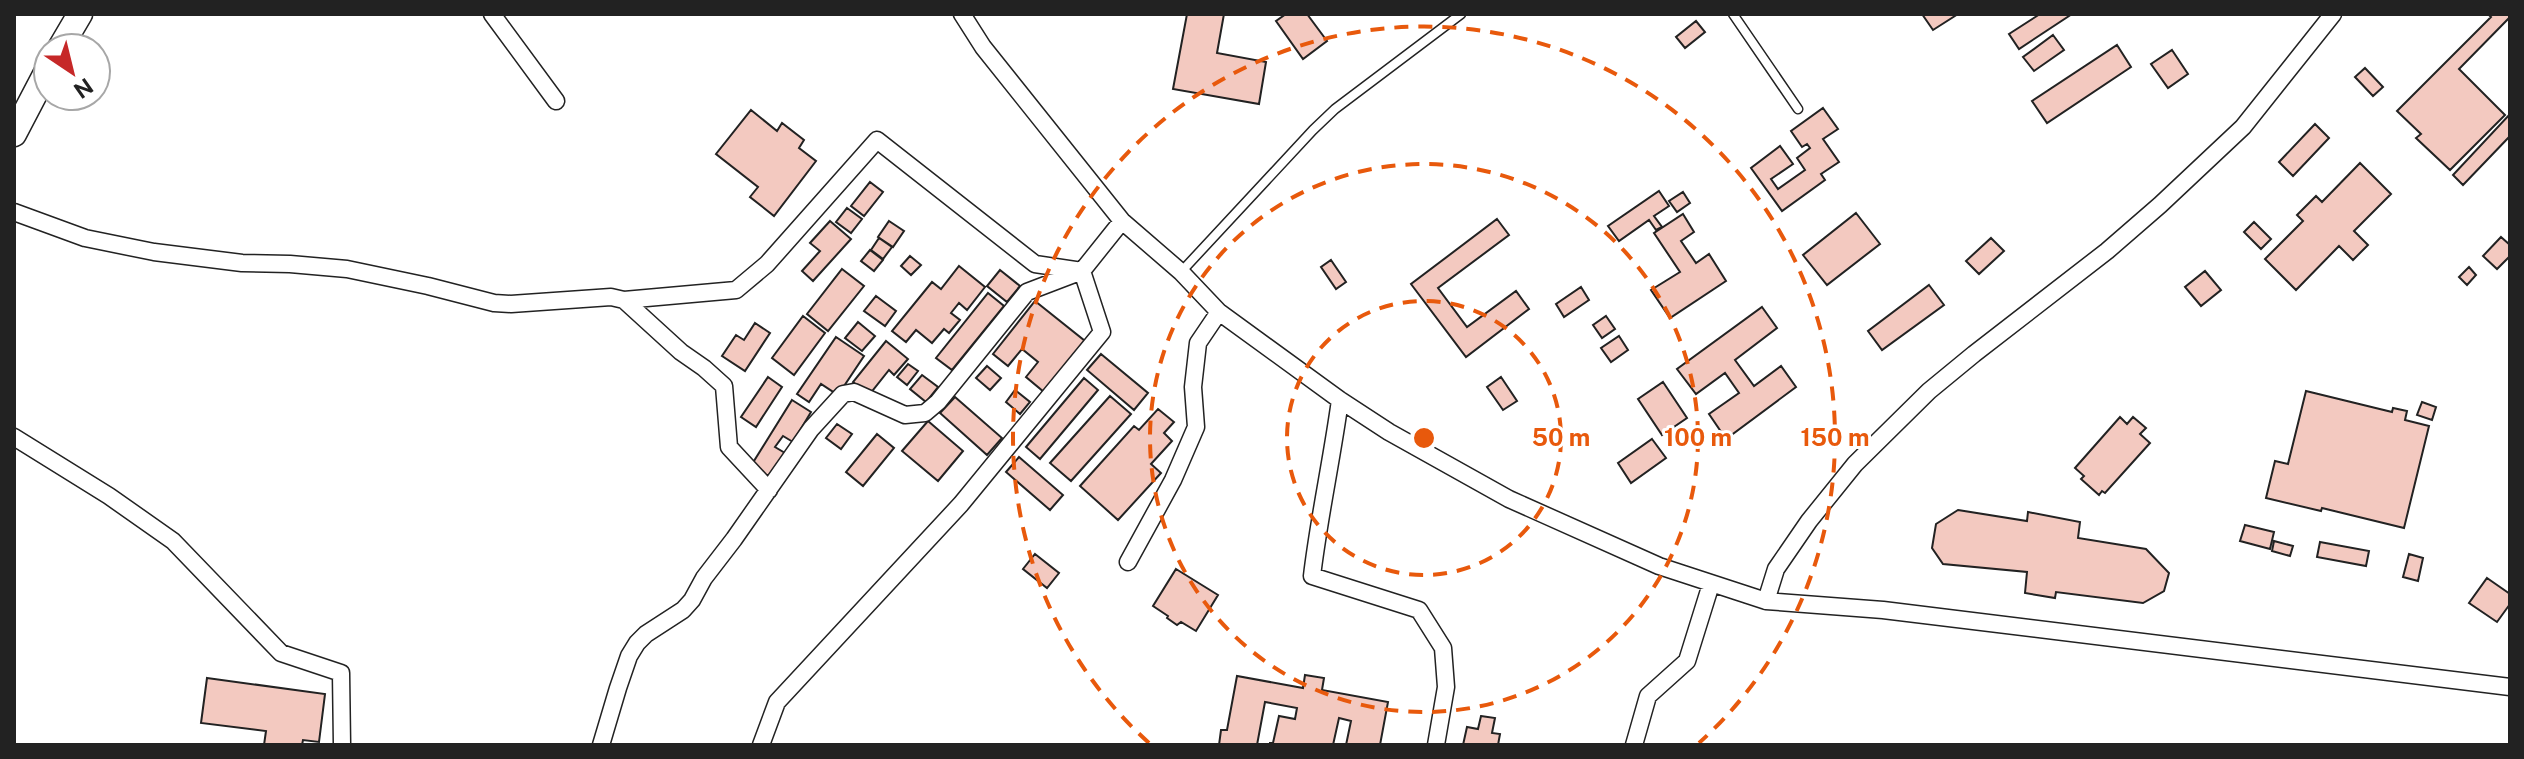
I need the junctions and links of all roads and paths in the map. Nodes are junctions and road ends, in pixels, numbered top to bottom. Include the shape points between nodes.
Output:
1 (80, 14) edge
2 (492, 14) edge
3 (962, 14) edge
4 (1461, 14) edge
5 (1733, 14) edge
6 (2333, 14) edge
7 (69, 32) edge
8 (32, 100) edge
9 (556, 101) dead end
10 (1798, 109) dead end
11 (14, 134) edge
12 (14, 212) edge
13 (1122, 221) junction
14 (1082, 271) junction
15 (1181, 272) junction
16 (624, 300) junction
17 (1219, 312) junction
18 (1340, 400) junction
19 (14, 437) edge
20 (769, 490) junction
21 (1128, 562) dead end
22 (1711, 584) junction
23 (1766, 601) junction
24 (2510, 687) edge
25 (342, 745) edge
26 (601, 745) edge
27 (761, 745) edge
28 (1436, 745) edge
29 (1634, 745) edge

1 - 7 main road
2 - 9 street
3 - 13 street
4 - 15 lane via 1335,109
5 - 10 lane
6 - 23 street via 2243,127 2107,251 1929,391 1855,464 1776,569
8 - 11 main road
12 - 16 street via 85,238 154,252 347,269 494,303
13 - 14 street
13 - 15 street
14 - 16 street via 1035,264 877,140 767,264 736,290
14 - 20 street via 1027,292 925,413 905,415 854,392 843,394
14 - 27 street via 1102,332 961,504 777,702
15 - 17 street
16 - 20 street via 724,386 729,447
17 - 18 street
17 - 21 street via 1198,343 1196,427
18 - 22 street via 1509,499
18 - 28 street via 1312,576 1419,610 1443,648 1446,687
19 - 25 street via 173,541 281,653 341,673
20 - 26 street via 692,600 637,643
22 - 23 street
22 - 29 street via 1687,661 1648,696
23 - 24 street via 1883,610

